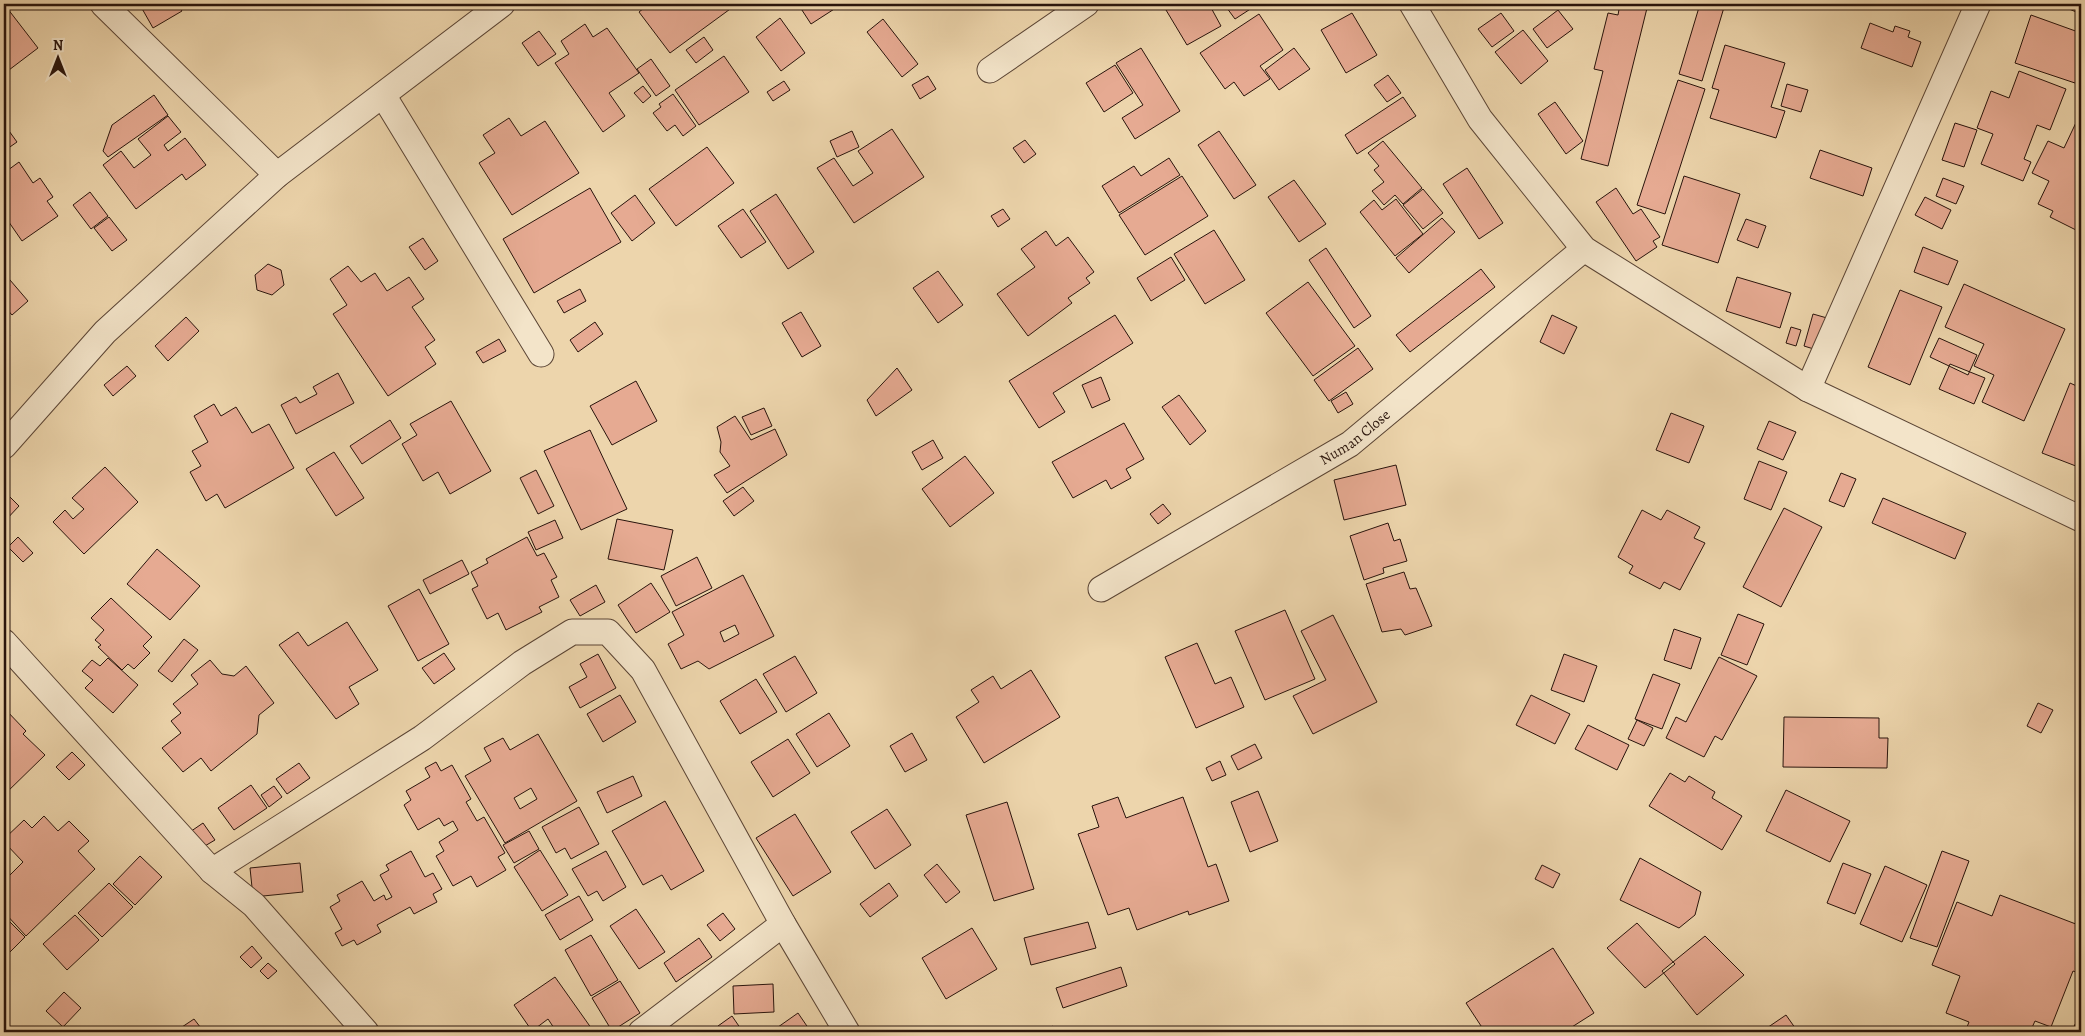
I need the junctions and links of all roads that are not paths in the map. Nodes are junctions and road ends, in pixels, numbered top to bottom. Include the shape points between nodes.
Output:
1 (103, 4) edge
2 (502, 4) edge
3 (1086, 4) edge
4 (1412, 4) edge
5 (1978, 4) edge
6 (990, 70) dead end
7 (383, 95) junction
8 (277, 175) junction
9 (1584, 249) junction
10 (541, 354) dead end
11 (1808, 389) junction
12 (4, 446) edge
13 (2081, 519) edge
14 (1101, 589) dead end
15 (4, 642) edge
16 (212, 871) junction
17 (782, 924) junction
18 (366, 1032) edge
19 (641, 1032) edge
20 (847, 1032) edge

1 - 8 street
2 - 7 street
3 - 6 street
4 - 9 street via 1480,119
5 - 11 street
7 - 8 street
7 - 10 street
8 - 12 street via 105,332
9 - 11 street
9 - 14 street, Numan Close via 1350,444
11 - 13 street
15 - 16 street
16 - 17 street via 422,738 522,663 572,632 608,632 643,670
16 - 18 street via 254,905
17 - 19 street
17 - 20 street

